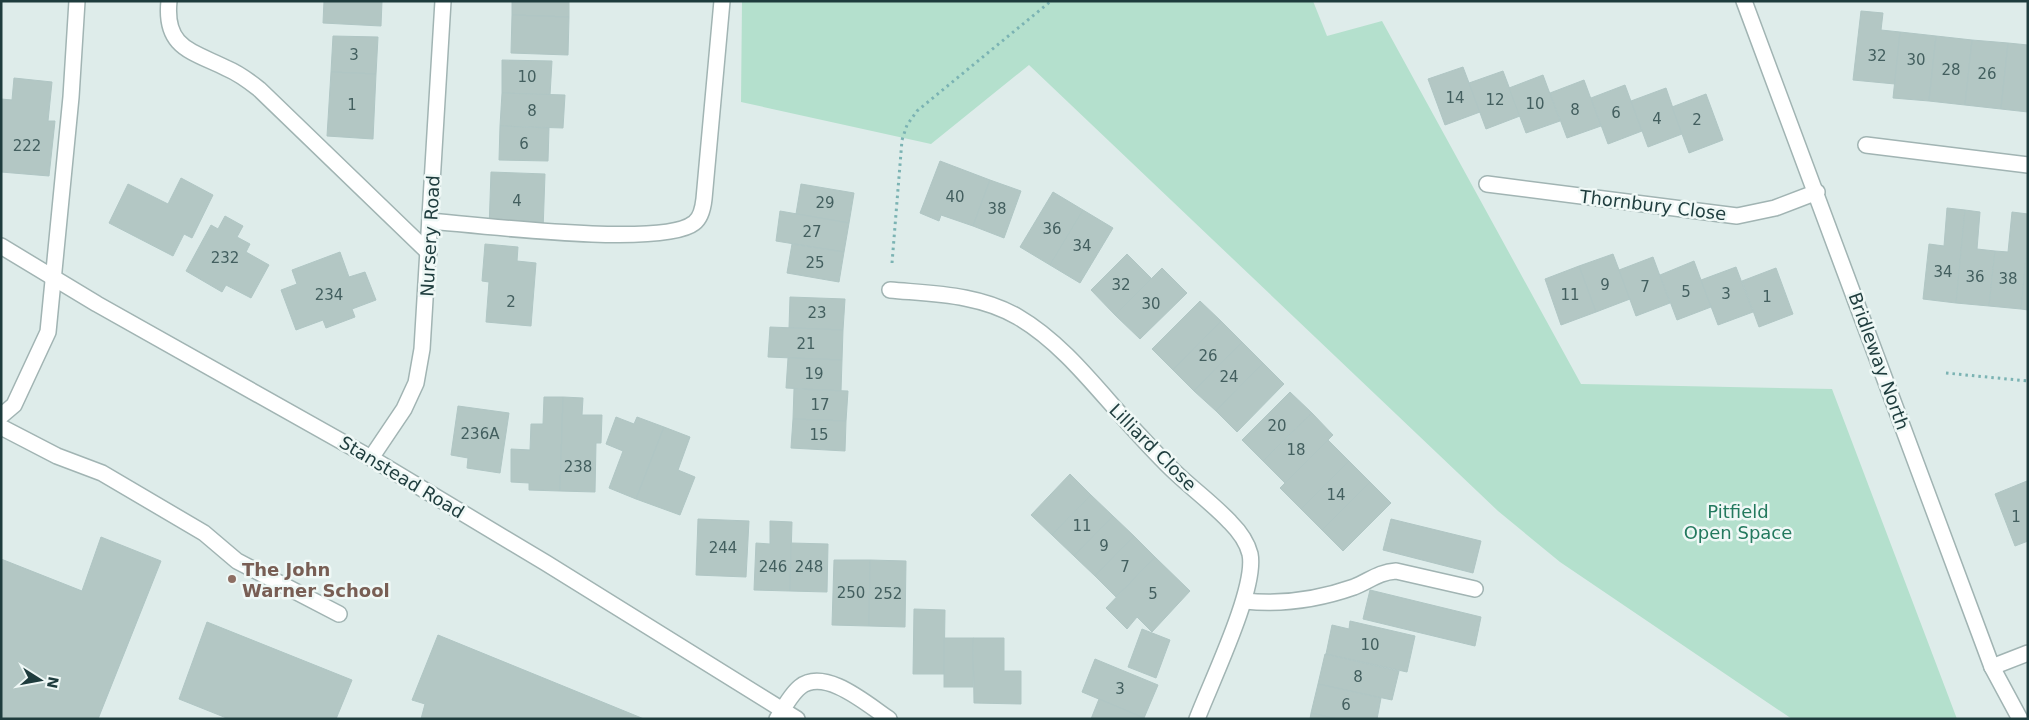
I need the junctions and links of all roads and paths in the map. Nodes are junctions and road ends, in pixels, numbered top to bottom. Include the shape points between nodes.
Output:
1 (77, 1) edge
2 (169, 1) edge
3 (443, 1) edge
4 (722, 1) edge
5 (1051, 1) edge
6 (1744, 1) edge
7 (1866, 145) dead end
8 (2028, 165) edge
9 (1487, 184) dead end
10 (1817, 192) junction
11 (430, 221) junction
12 (1, 246) edge
13 (429, 253) junction
14 (52, 278) junction
15 (890, 290) joint
16 (1946, 373) dead end
17 (2028, 381) edge
18 (1, 416) edge
19 (1, 427) edge
20 (371, 458) junction
21 (1474, 589) dead end
22 (1244, 601) junction
23 (339, 614) dead end
24 (2028, 653) edge
25 (1992, 667) junction
26 (780, 714) edge
27 (797, 719) edge
28 (889, 719) edge
29 (1197, 719) edge
30 (2020, 719) edge

1 - 14 street via 71,97
2 - 13 street via 170,30 184,48 226,68 259,89
3 - 11 street, Nursery Road
4 - 11 street via 703,209 694,223 670,232 621,235
5 - 15 path via 917,111 907,125 900,158
6 - 10 street, Bridleway North
7 - 8 street
9 - 10 street, Thornbury Close via 1737,216 1775,208
10 - 25 street, Bridleway North
11 - 13 street, Nursery Road
12 - 14 street, Stanstead Road
13 - 20 street, Nursery Road via 426,316 416,384 404,409
14 - 18 street via 48,332 14,405
14 - 20 street, Stanstead Road
15 - 22 street, Lilliard Close via 960,296 980,301 1019,317 1038,331 1068,358 1176,473 1230,522 1246,542 1251,567
16 - 17 path
19 - 23 street via 102,474 204,533 237,561
20 - 26 street, Stanstead Road
21 - 22 street via 1396,571 1310,599 1278,604
22 - 29 street, Lilliard Close
24 - 25 street
25 - 30 street, Bridleway North
26 - 27 street, Stanstead Road
26 - 28 street via 800,687 812,682 828,683 845,690

